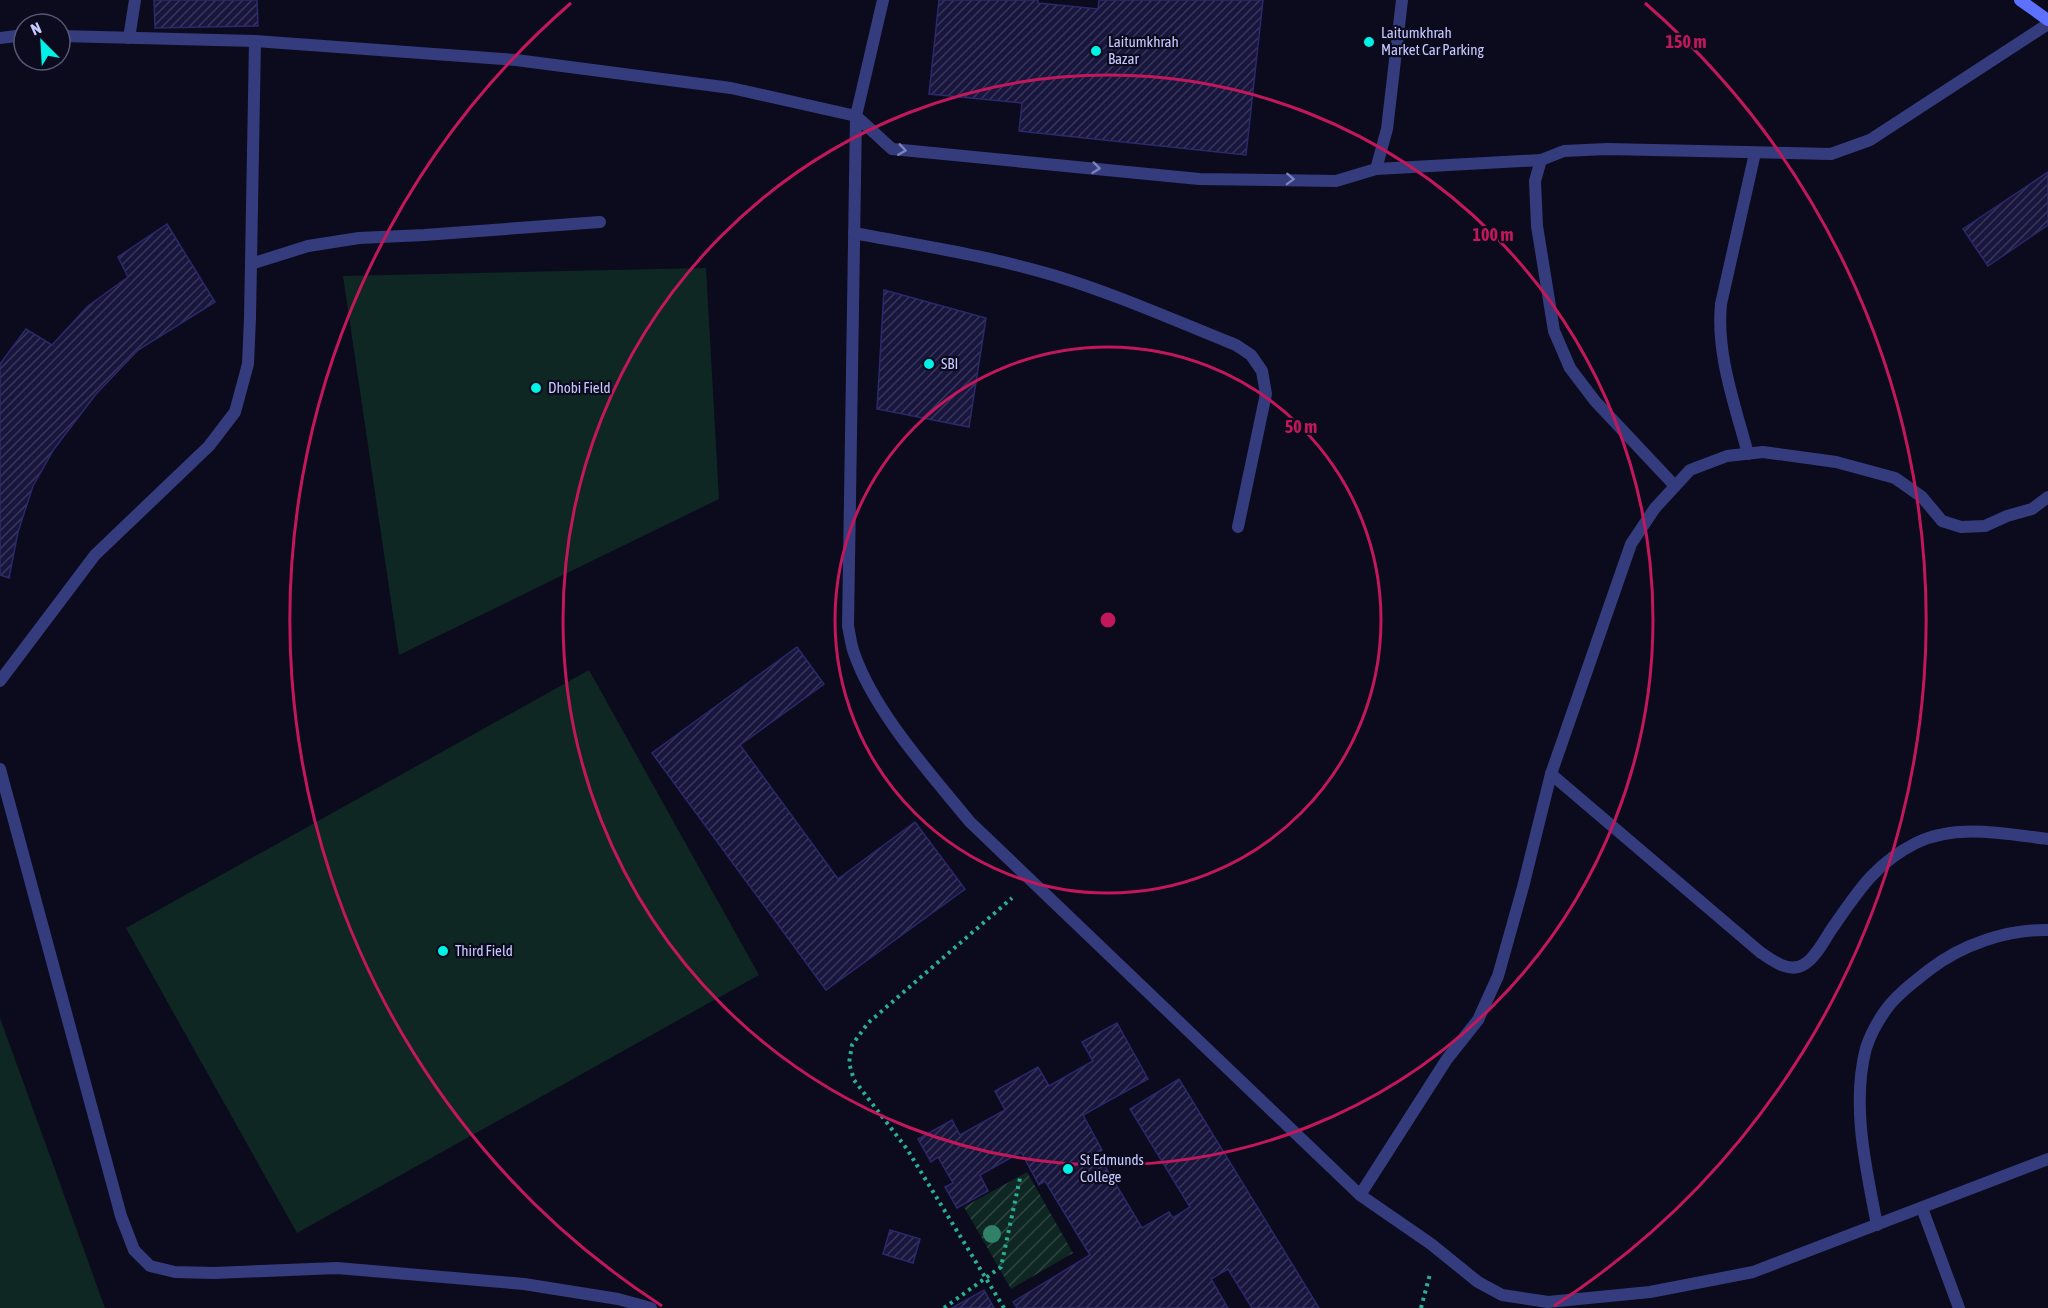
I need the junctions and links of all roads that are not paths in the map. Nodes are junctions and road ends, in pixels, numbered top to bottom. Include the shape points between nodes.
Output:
1 (135, 0) edge
2 (882, 0) edge
3 (1402, 0) edge
4 (2020, 0) edge
5 (2048, 22) edge
6 (72, 36) edge
7 (129, 38) junction
8 (255, 41) junction
9 (856, 116) junction
10 (1755, 153) junction
11 (1541, 160) junction
12 (1376, 170) junction
13 (600, 222) dead end
14 (854, 232) junction
15 (251, 264) junction
16 (1748, 454) junction
17 (1675, 486) junction
18 (2048, 497) edge
19 (1238, 527) dead end
20 (0, 681) edge
21 (0, 769) edge
22 (1551, 774) junction
23 (2048, 839) edge
24 (2048, 930) edge
25 (2048, 1159) edge
26 (1360, 1195) junction
27 (1922, 1208) junction
28 (1877, 1225) junction
29 (651, 1308) edge
30 (1959, 1308) edge

1 - 7 street
2 - 9 street
3 - 12 street via 1387,129
4 - 5 street
5 - 10 street via 1870,140 1831,154
6 - 7 street
7 - 8 street
8 - 9 street via 516,60 731,88
8 - 15 street
9 -> 12 street via 892,149 985,159 1199,179 1336,181
9 - 14 street
10 - 11 street via 1607,149 1564,151
10 - 16 street via 1719,325
11 - 12 street
11 - 17 street via 1535,181 1537,226 1554,331 1570,368 1595,401
13 - 15 street via 359,238 308,246
14 - 19 street via 1055,275 1236,345 1251,355 1262,370 1266,394
14 - 26 street via 848,626 854,653 869,684 886,714 970,822
15 - 20 street via 248,364 235,412 209,446 96,555
16 - 17 street via 1698,466
16 - 18 street via 1763,452 1836,462 1895,478 1922,497 1942,521 1961,527 1984,526 2032,509
17 - 22 street via 1631,544
21 - 29 street via 121,1215 134,1250 150,1266 175,1272 214,1273 349,1269 524,1284
22 - 23 street via 1760,952 1790,968 1805,964 1878,868 1919,842 1948,834 1980,832
22 - 26 street via 1498,976 1478,1020 1447,1059
24 - 28 street via 2028,929 1982,941 1943,958 1886,1009 1867,1046 1860,1080 1864,1155
25 - 27 street
26 - 28 street via 1478,1282 1502,1295 1548,1302 1650,1292 1753,1272
27 - 28 street
27 - 30 street

